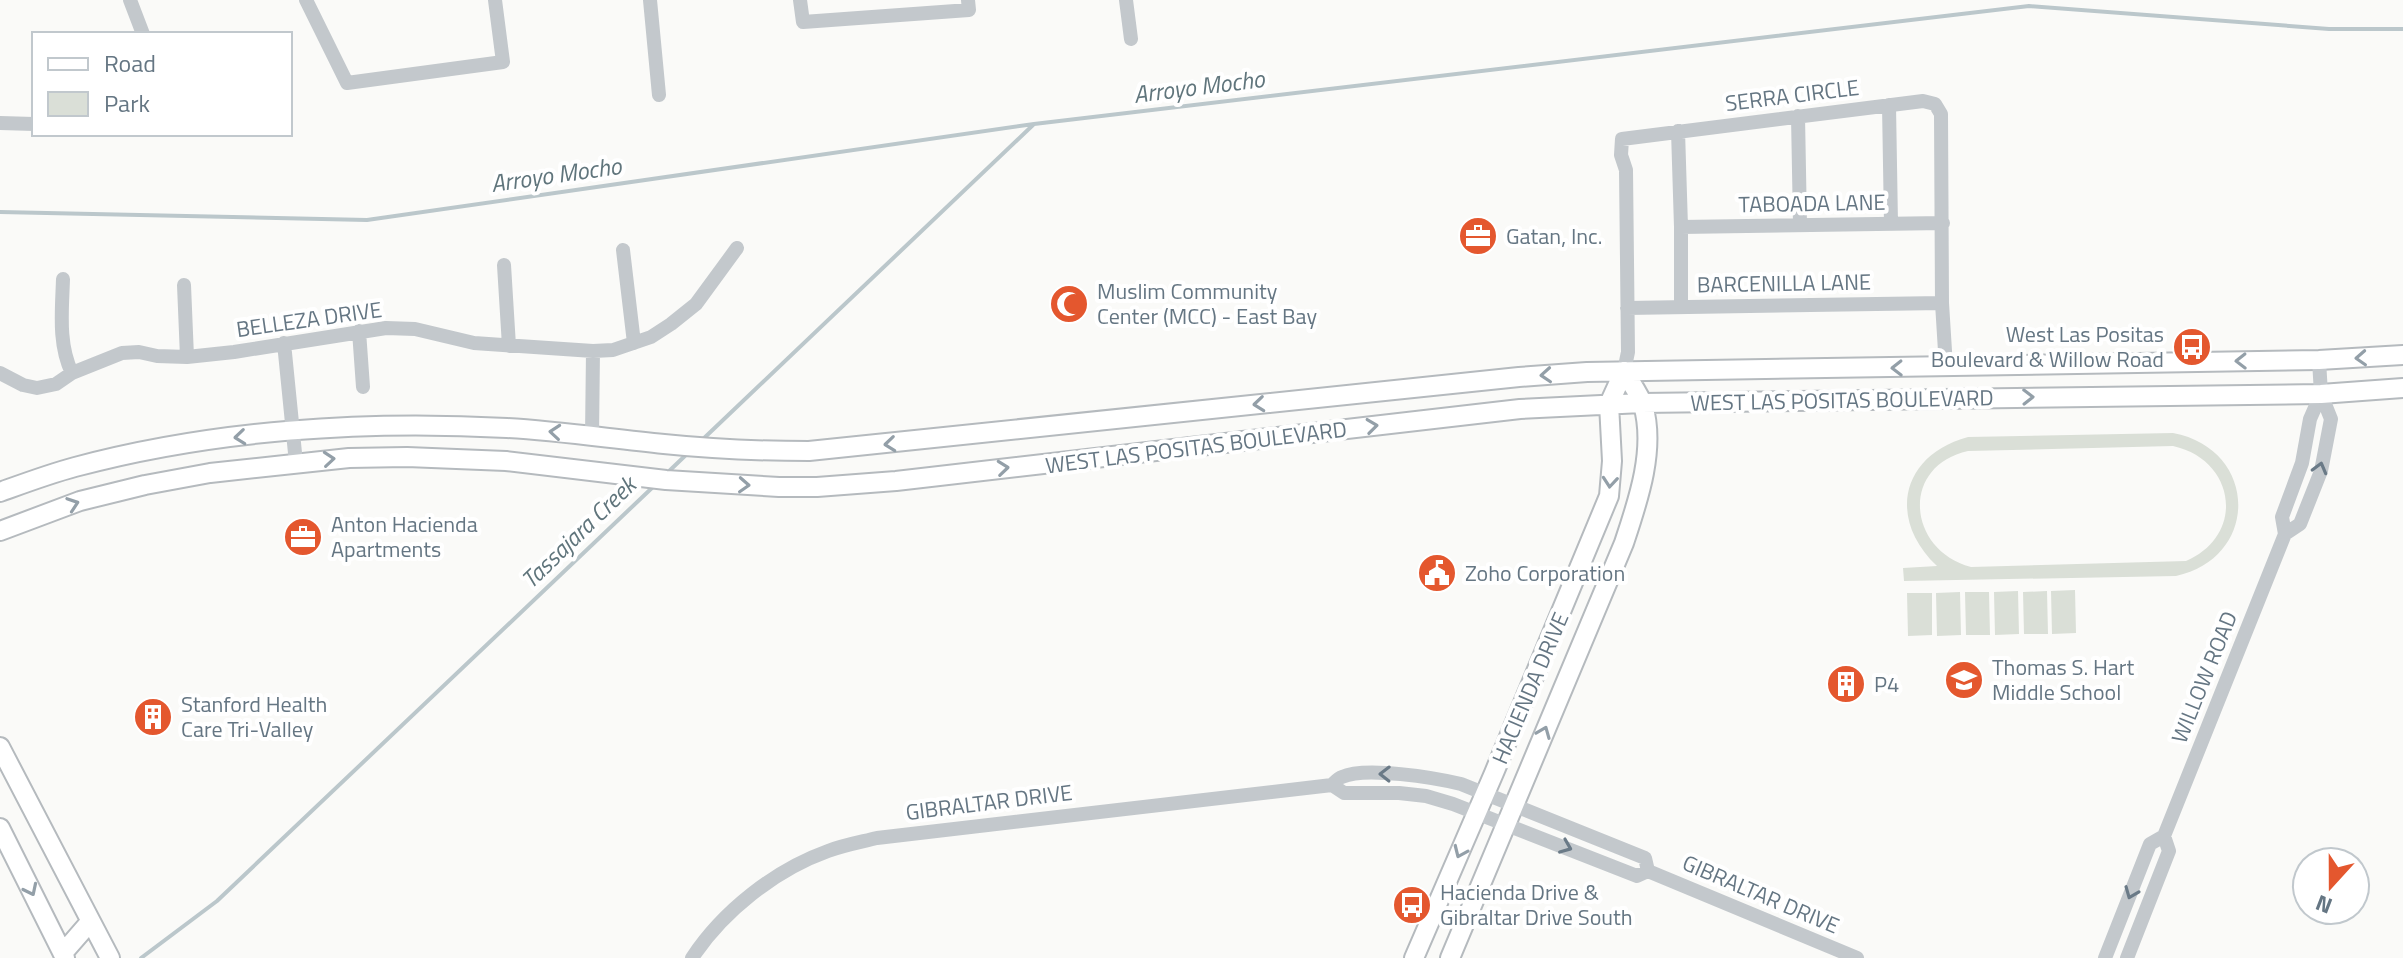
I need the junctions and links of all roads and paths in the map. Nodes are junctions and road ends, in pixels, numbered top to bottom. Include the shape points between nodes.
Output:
1 (130, 0) edge
2 (306, 0) edge
3 (495, 0) edge
4 (650, 0) edge
5 (800, 0) edge
6 (968, 0) edge
7 (1126, 0) edge
8 (142, 32) edge
9 (1131, 39) dead end
10 (659, 95) dead end
11 (1889, 105) junction
12 (1798, 116) junction
13 (0, 123) edge
14 (32, 124) edge
15 (1678, 131) junction
16 (1943, 223) junction
17 (1891, 224) junction
18 (1800, 225) junction
19 (1681, 227) junction
20 (737, 248) dead end
21 (623, 250) dead end
22 (504, 265) dead end
23 (63, 279) dead end
24 (184, 285) dead end
25 (1942, 303) junction
26 (1681, 307) junction
27 (1627, 308) junction
28 (359, 331) junction
29 (284, 343) junction
30 (634, 343) junction
31 (509, 346) junction
32 (593, 351) junction
33 (2403, 355) edge
34 (187, 357) junction
35 (2319, 360) junction
36 (1946, 367) junction
37 (1624, 371) junction
38 (0, 373) edge
39 (72, 373) junction
40 (363, 387) dead end
41 (2403, 388) edge
42 (2321, 394) junction
43 (1642, 403) junction
44 (1609, 404) junction
45 (293, 431) junction
46 (592, 436) junction
47 (296, 463) junction
48 (0, 492) edge
49 (0, 531) edge
50 (0, 747) edge
51 (0, 772) edge
52 (1332, 785) junction
53 (1485, 793) junction
54 (1514, 804) junction
55 (1477, 812) junction
56 (1506, 824) junction
57 (0, 828) edge
58 (2164, 836) junction
59 (54, 847) junction
60 (1648, 871) junction
61 (90, 922) junction
62 (64, 956) edge
63 (109, 956) edge
64 (692, 958) edge
65 (1414, 958) edge
66 (1450, 958) edge
67 (1857, 958) edge
68 (2105, 958) edge
69 (2127, 958) edge

1 - 8 street
2 - 3 street via 347,83 503,62
4 - 10 street
5 - 6 street via 803,22 969,10
7 - 9 street
11 - 12 street, SERRA CIRCLE
11 - 16 street, SERRA CIRCLE via 1923,101 1935,104 1941,114
11 - 17 street
12 - 15 street, SERRA CIRCLE
12 - 18 street
13 - 14 street
15 - 19 street
15 - 27 street, SERRA CIRCLE via 1622,139
16 - 17 street, TABOADA LANE
16 - 25 street, SERRA CIRCLE
17 - 18 street, TABOADA LANE
18 - 19 street, TABOADA LANE
19 - 26 street
20 - 30 street, BELLEZA DRIVE via 696,304
21 - 30 street
22 - 31 street
23 - 39 street via 62,340
24 - 34 street
25 - 26 street, BARCENILLA LANE
25 - 36 street, SERRA CIRCLE
26 - 27 street, BARCENILLA LANE
27 - 37 street, SERRA CIRCLE
28 - 29 street, BELLEZA DRIVE
28 - 31 street, BELLEZA DRIVE via 415,329
28 - 40 street
29 - 34 street, BELLEZA DRIVE
29 - 45 street
30 - 32 street, BELLEZA DRIVE
31 - 32 street, BELLEZA DRIVE
32 - 46 street
33 -> 35 main road, WEST LAS POSITAS BOULEVARD
34 - 39 street, BELLEZA DRIVE via 122,353
35 -> 36 main road, WEST LAS POSITAS BOULEVARD
35 - 42 street, WILLOW ROAD
36 -> 37 main road, WEST LAS POSITAS BOULEVARD
37 - 43 main road, HACIENDA DRIVE
37 - 44 main road, HACIENDA DRIVE
37 -> 46 main road, WEST LAS POSITAS BOULEVARD via 1519,377 798,451
38 - 39 street, BELLEZA DRIVE via 37,388
41 - 42 main road, WEST LAS POSITAS BOULEVARD
43 -> 42 main road, WEST LAS POSITAS BOULEVARD
42 - 58 street, WILLOW ROAD via 2331,419 2321,471 2300,524 2285,534
43 - 44 main road, WEST LAS POSITAS BOULEVARD
54 -> 43 main road, HACIENDA DRIVE via 1637,505 1645,462
47 -> 44 main road, WEST LAS POSITAS BOULEVARD via 407,457 506,461 666,480 817,487 1520,409
44 -> 53 main road, HACIENDA DRIVE via 1609,496
46 -> 45 main road, WEST LAS POSITAS BOULEVARD via 409,424
45 - 47 street
45 -> 48 main road, WEST LAS POSITAS BOULEVARD via 108,459
49 -> 47 main road, WEST LAS POSITAS BOULEVARD via 80,501 145,485
50 - 59 main road
51 - 59 main road via 26,822
53 -> 52 street, GIBRALTAR DRIVE via 1401,774 1358,773
52 - 55 street, GIBRALTAR DRIVE via 1344,793 1426,796
52 - 64 street, GIBRALTAR DRIVE via 877,838 830,850 760,888 723,919
53 - 54 street, GIBRALTAR DRIVE
53 - 55 main road, HACIENDA DRIVE
54 - 56 main road, HACIENDA DRIVE
54 - 60 street, GIBRALTAR DRIVE via 1645,858
55 - 56 street, GIBRALTAR DRIVE
55 -> 65 main road, HACIENDA DRIVE
56 -> 60 street, GIBRALTAR DRIVE via 1637,876
56 - 66 main road, HACIENDA DRIVE
57 -> 62 main road
58 -> 68 street, WILLOW ROAD via 2150,844
58 - 69 street, WILLOW ROAD via 2169,851
59 - 61 main road
60 - 67 street, GIBRALTAR DRIVE
61 - 62 main road
61 - 63 main road

